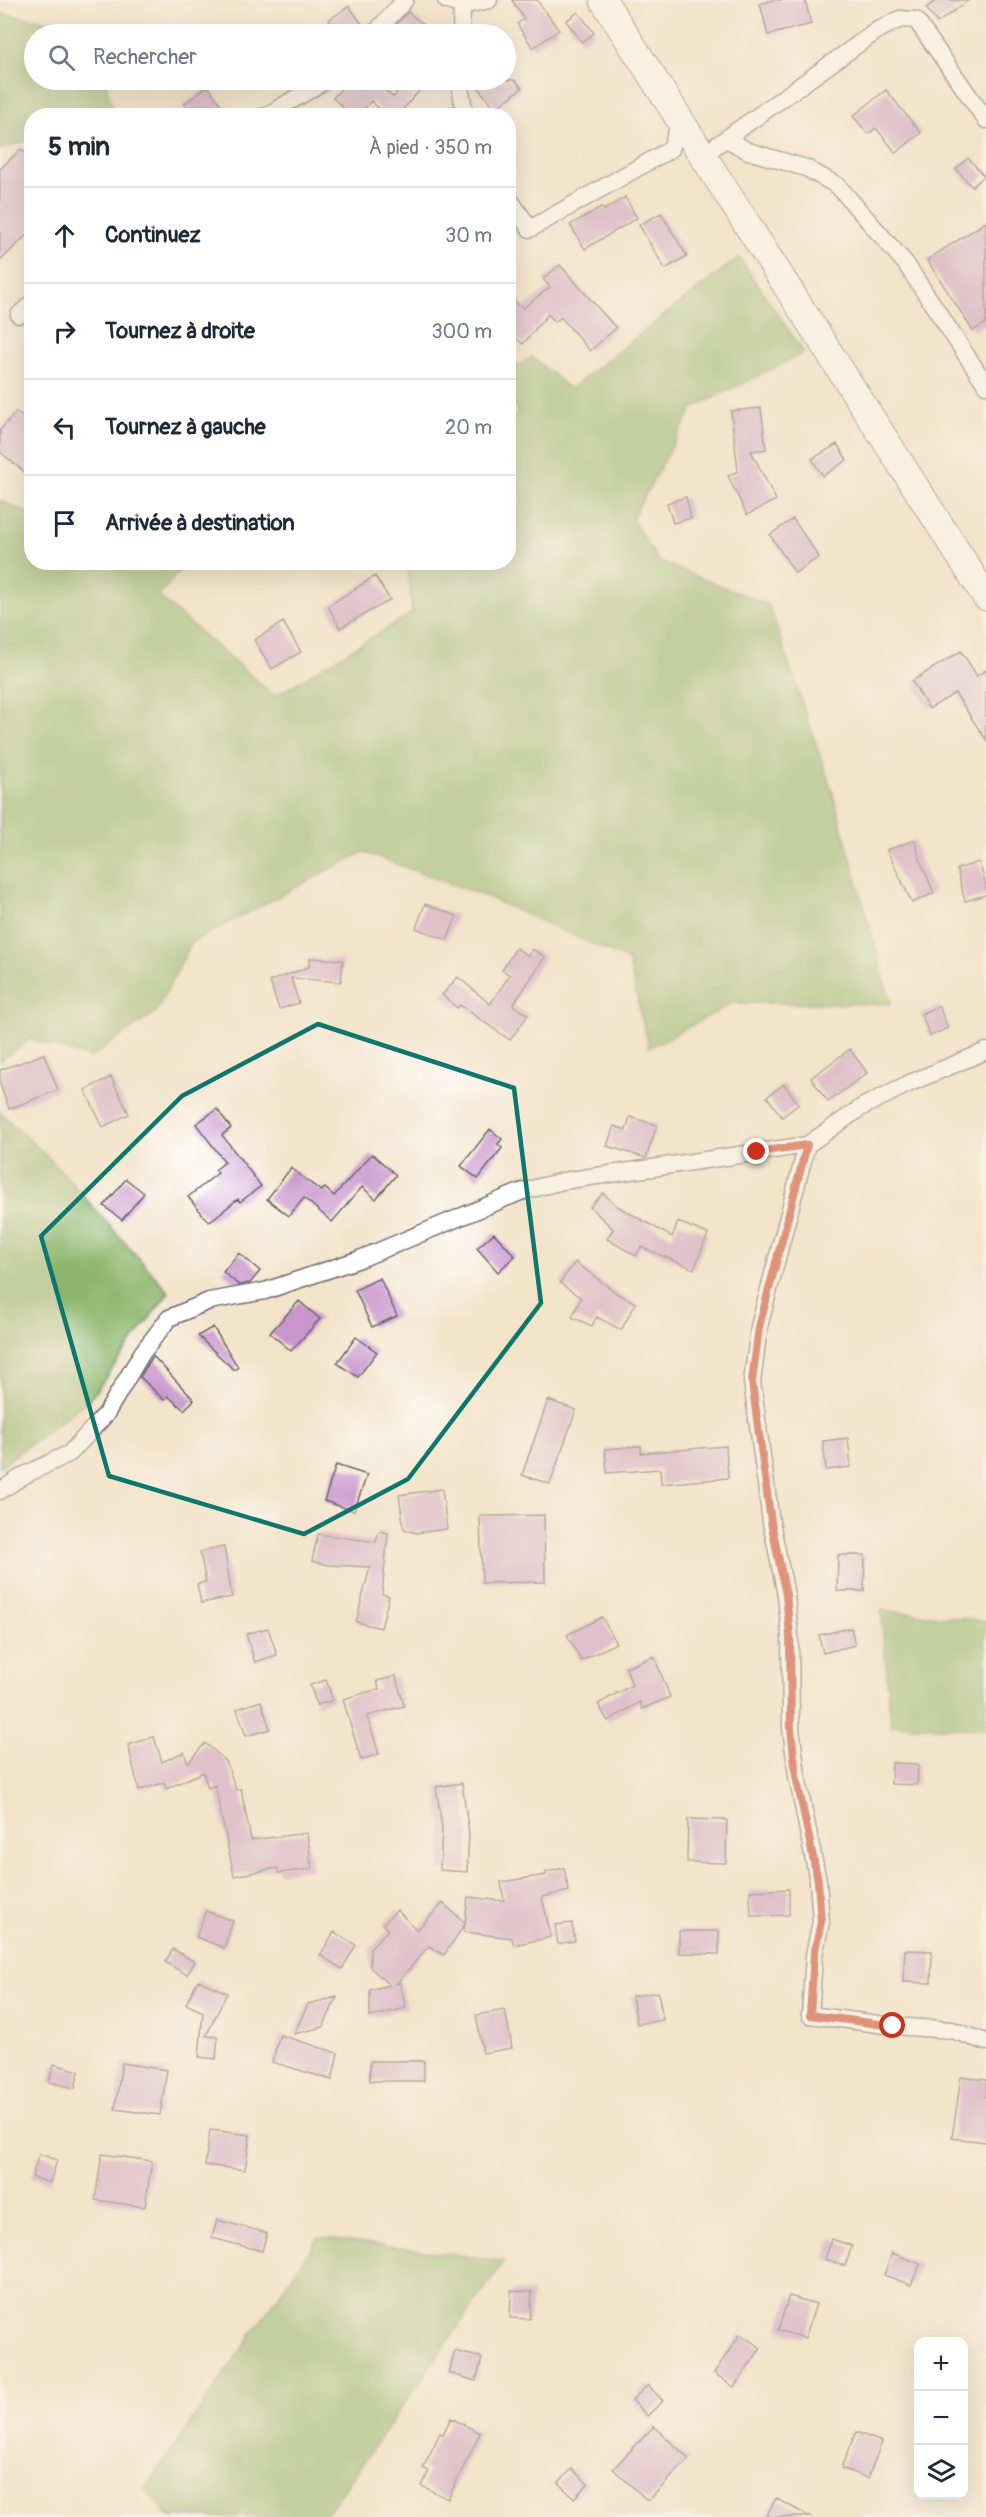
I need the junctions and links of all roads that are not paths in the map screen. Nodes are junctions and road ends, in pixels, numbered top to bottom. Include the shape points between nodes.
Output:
1 (405, 0) edge
2 (446, 0) edge
3 (489, 0) edge
4 (603, 0) edge
5 (462, 6) junction
6 (383, 24) edge
7 (461, 24) edge
8 (309, 90) edge
9 (461, 90) edge
10 (279, 108) edge
11 (464, 108) edge
12 (681, 119) junction
13 (986, 120) edge
14 (727, 140) junction
15 (704, 155) junction
16 (516, 209) edge
17 (24, 310) edge
18 (19, 315) dead end
19 (986, 385) edge
20 (986, 597) edge
21 (986, 1051) edge
22 (807, 1145) junction
23 (0, 1491) edge
24 (986, 2042) edge

1 - 6 street
2 - 5 street
3 - 5 street
4 - 12 main road
5 - 7 street
8 - 10 street
9 - 11 street
12 - 15 main road
12 - 16 street via 671,149 530,229
13 - 14 street via 916,20 900,19 878,30
14 - 15 street
14 - 19 street via 748,151 806,168 837,186 906,264
15 - 20 main road
17 - 18 street
21 - 22 street via 862,1107
22 - 23 street via 563,1181 520,1192 360,1259 265,1291 209,1301 169,1318 142,1353 106,1414 70,1453
22 - 24 street via 759,1327 752,1382 771,1522 786,1595 796,1776 818,1881 821,1922 814,1955 810,2015 952,2030

